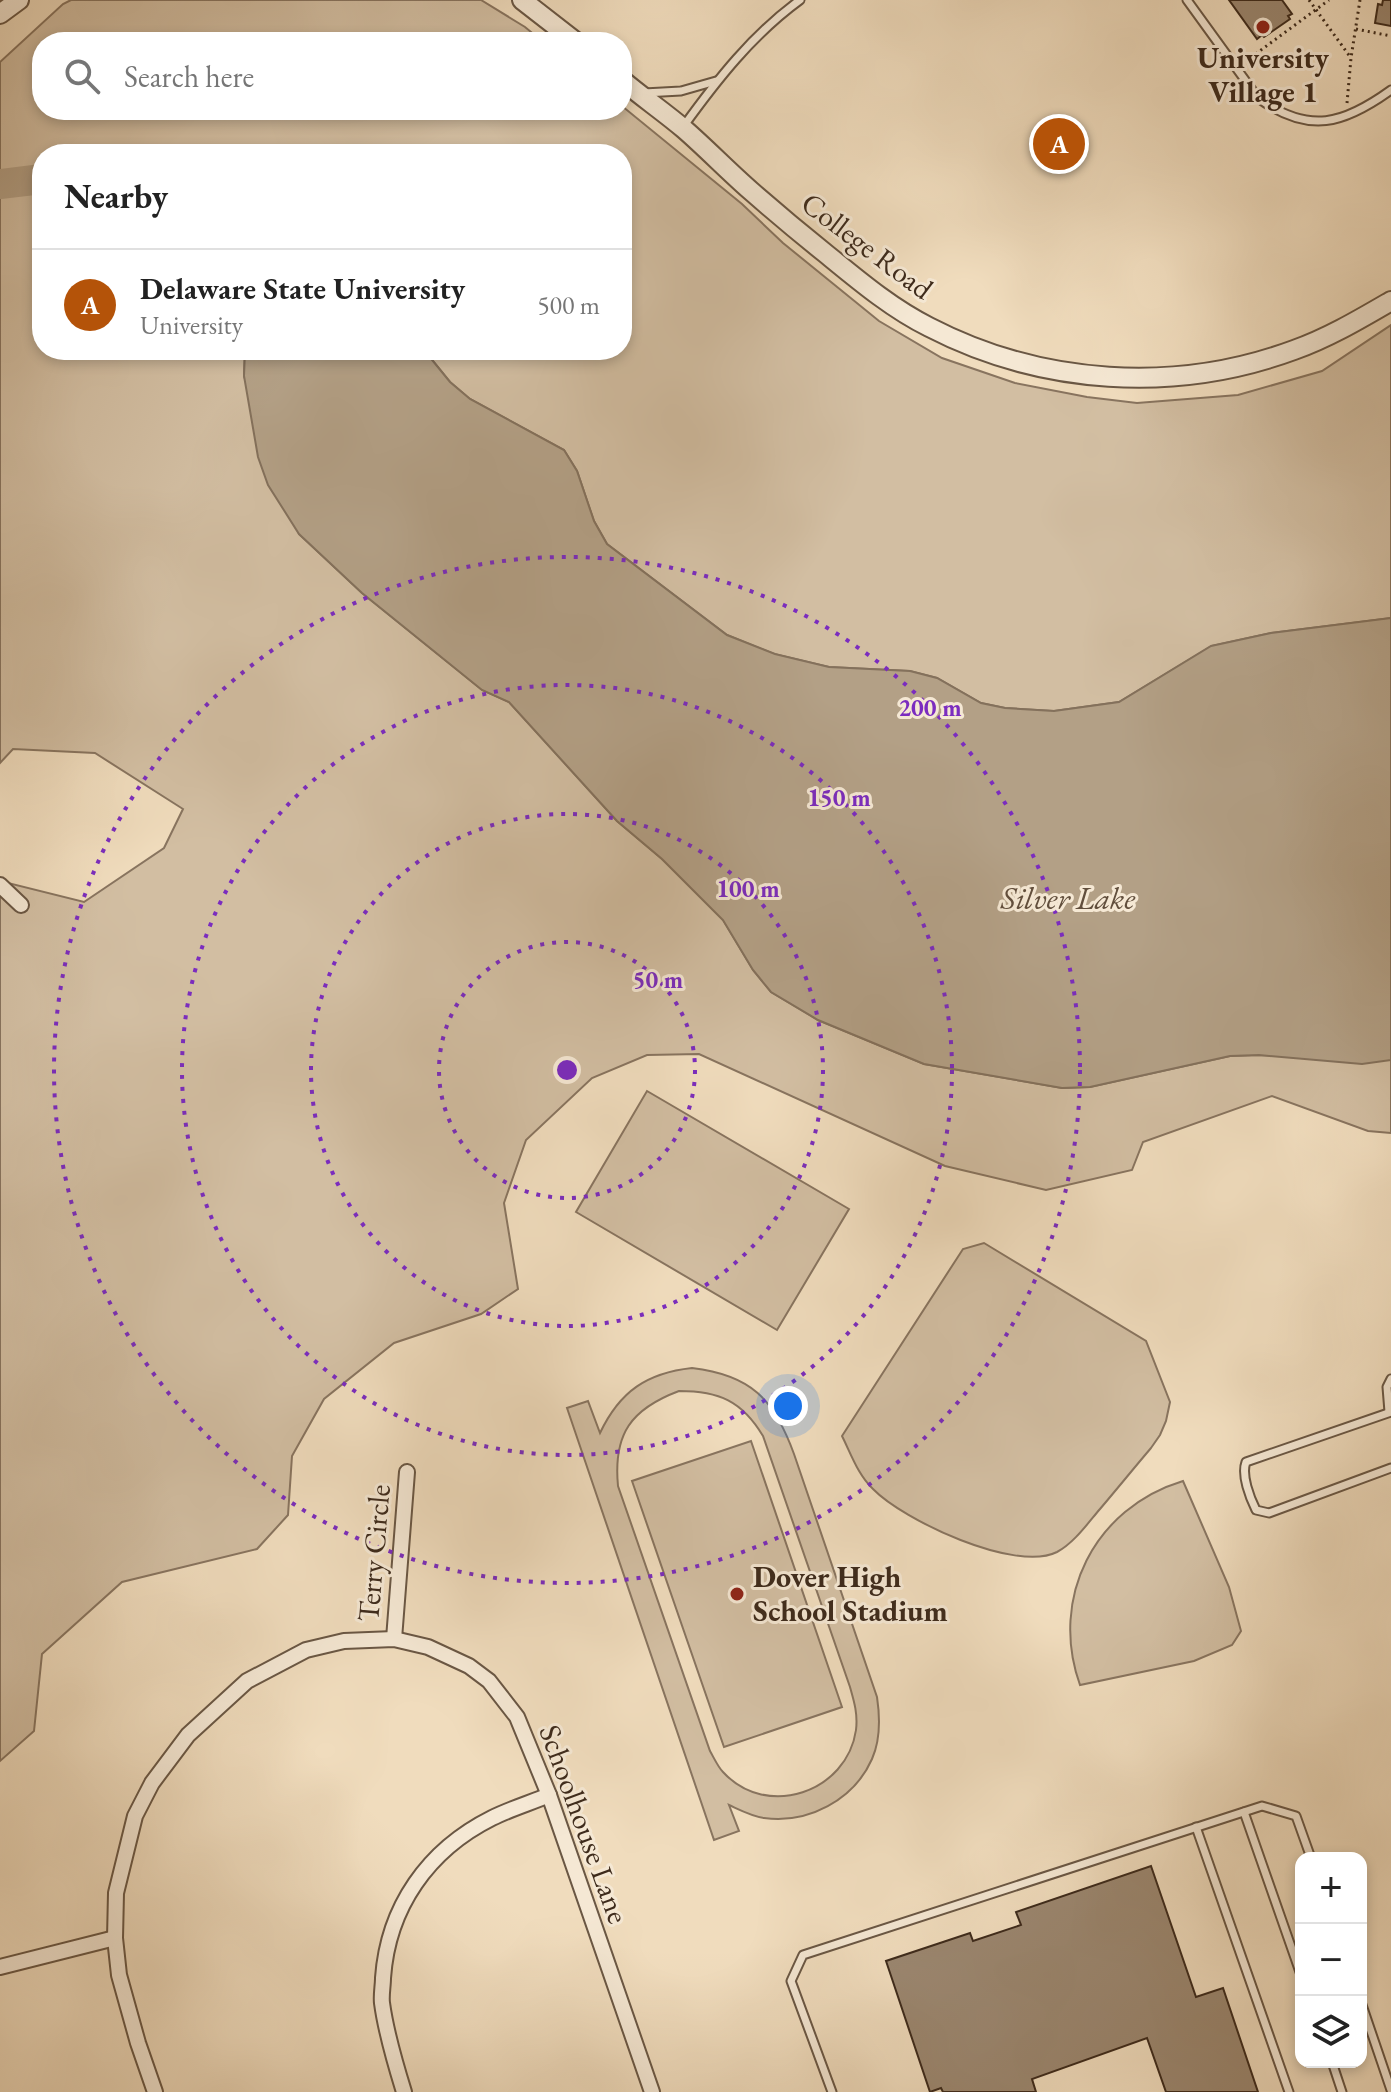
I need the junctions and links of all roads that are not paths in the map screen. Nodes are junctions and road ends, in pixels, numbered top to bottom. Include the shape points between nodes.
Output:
1 (19, 0) edge
2 (522, 0) edge
3 (800, 0) edge
4 (1187, 0) edge
5 (0, 14) edge
6 (563, 32) edge
7 (716, 81) junction
8 (632, 86) edge
9 (632, 88) edge
10 (1391, 90) edge
11 (682, 128) junction
12 (1391, 301) edge
13 (0, 885) edge
14 (21, 905) dead end
15 (1391, 1379) edge
16 (1390, 1412) edge
17 (1391, 1468) edge
18 (407, 1472) dead end
19 (394, 1639) junction
20 (549, 1795) junction
21 (1244, 1812) junction
22 (1196, 1827) junction
23 (1309, 1852) edge
24 (115, 1938) junction
25 (1295, 1958) edge
26 (0, 1967) edge
27 (1367, 2020) edge
28 (1334, 2068) edge
29 (1391, 2090) edge
30 (155, 2092) edge
31 (404, 2092) edge
32 (652, 2092) edge
33 (832, 2092) edge
34 (1289, 2092) edge
35 (1342, 2092) edge

1 - 5 street
2 - 6 street
3 - 7 lane via 764,28
4 - 10 lane via 1258,98 1274,110 1297,119 1346,118
7 - 8 lane via 681,91
7 - 11 lane
9 - 11 street, College Road
11 - 12 street, College Road via 864,286 959,341 1049,369 1127,379 1198,374 1293,351
13 - 14 street
15 - 16 lane
16 - 17 lane via 1246,1462 1243,1469 1256,1510 1269,1513
18 - 19 street, Terry Circle
19 - 20 street, Schoolhouse Lane via 428,1647 489,1681 517,1717
19 - 24 street, Schoolhouse Lane via 344,1641 306,1650 247,1681 188,1735 135,1816 116,1893
20 - 31 street via 491,1819 452,1844 407,1895 385,1955 382,2000
20 - 32 street, Schoolhouse Lane
21 - 22 lane
21 - 23 lane via 1262,1806 1296,1816
21 - 25 lane
22 - 33 lane via 803,1955 791,1981
22 - 34 lane
24 - 26 street
24 - 30 street, Schoolhouse Lane via 119,1975
27 - 29 lane
28 - 35 lane

